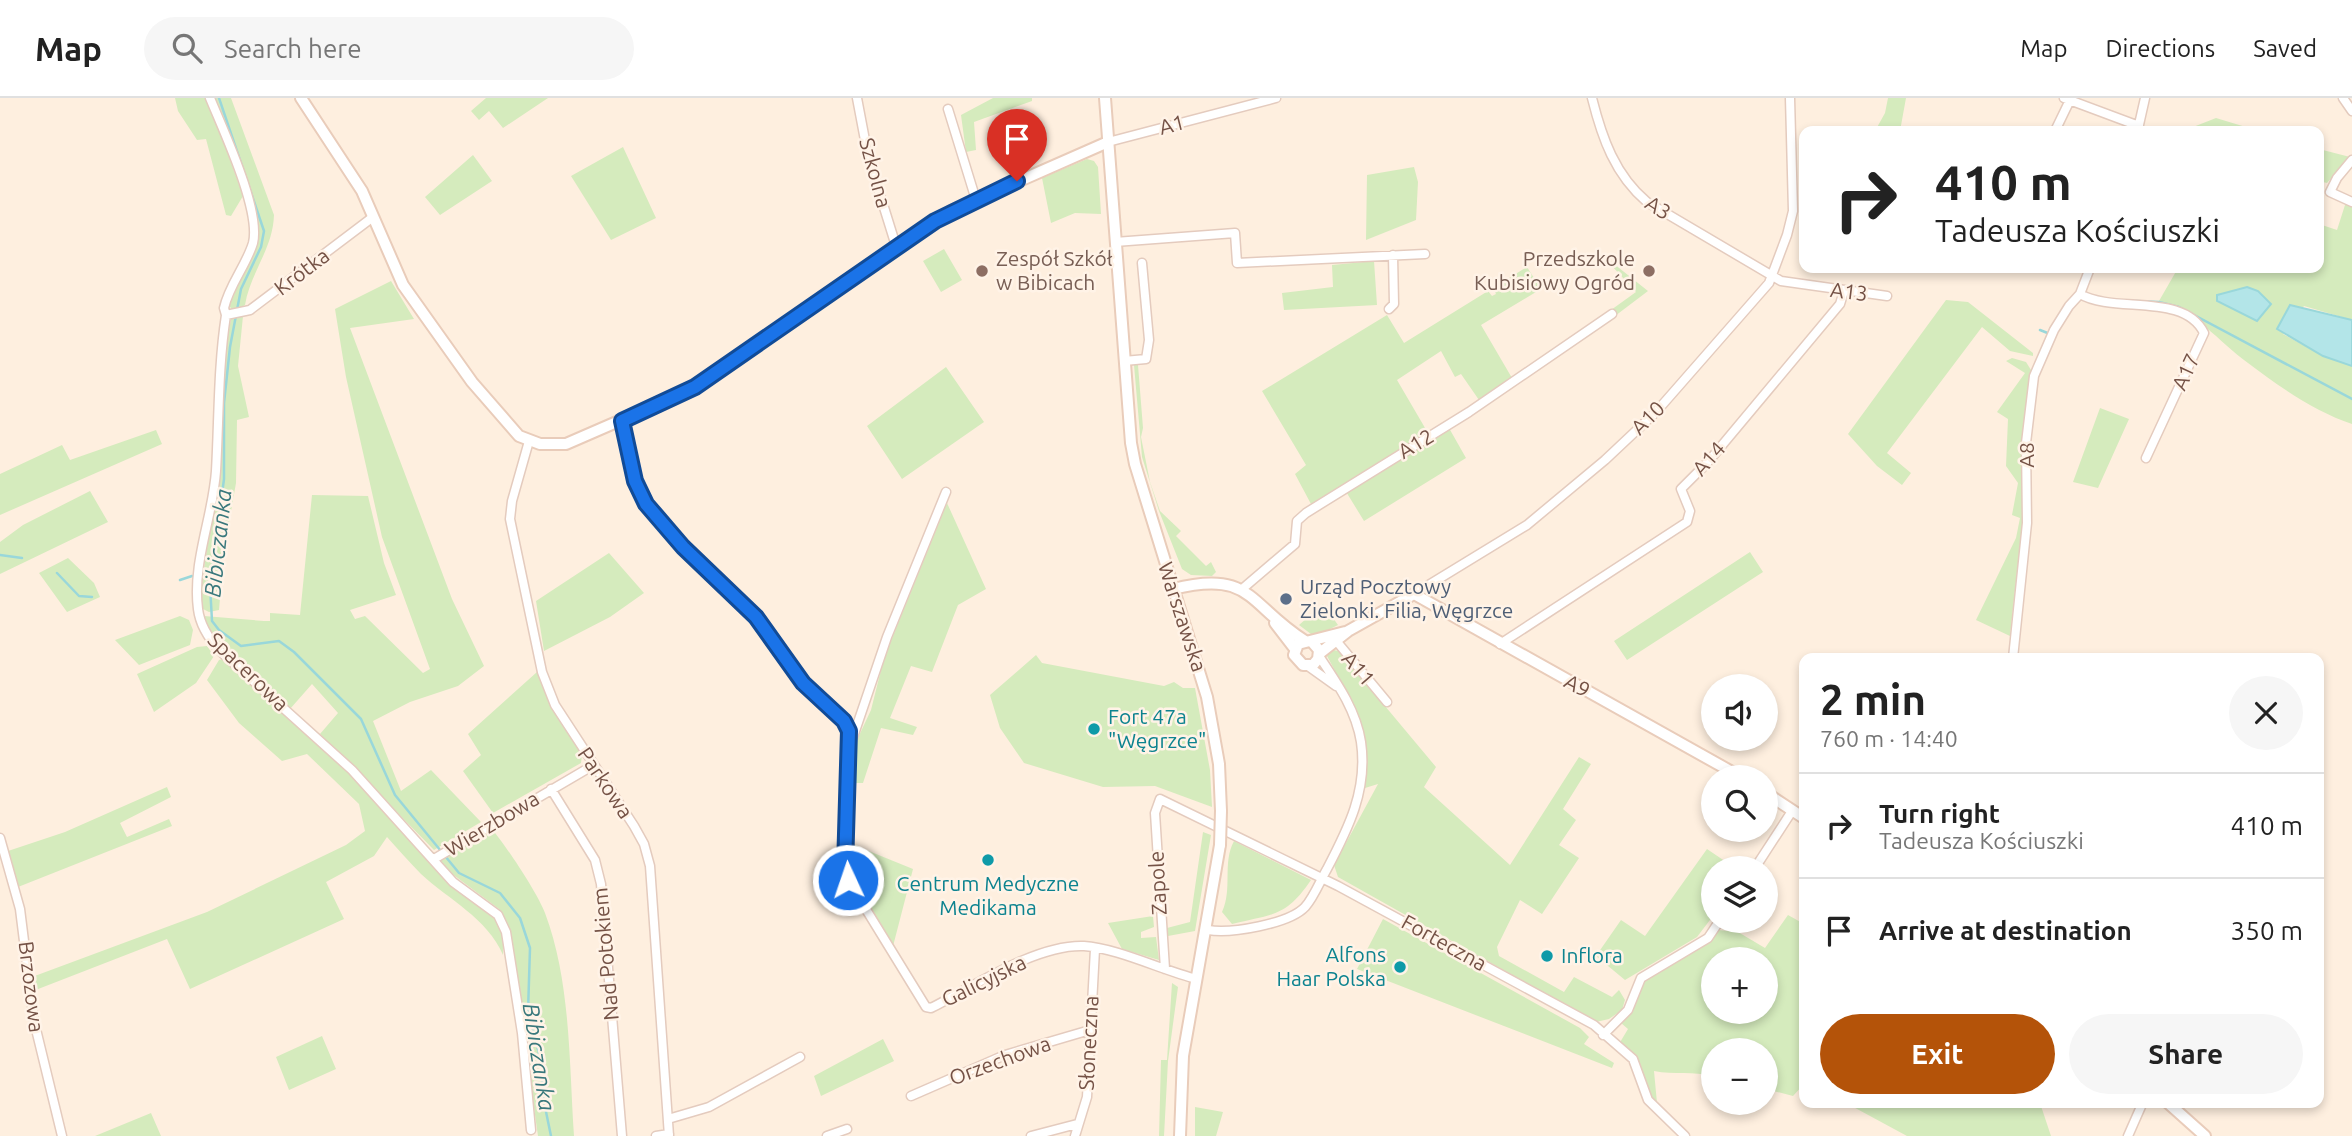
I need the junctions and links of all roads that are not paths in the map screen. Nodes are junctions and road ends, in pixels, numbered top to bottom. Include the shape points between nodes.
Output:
1 (210, 98) edge
2 (301, 98) edge
3 (857, 98) edge
4 (1105, 98) edge
5 (1276, 98) edge
6 (1592, 98) edge
7 (1790, 98) edge
8 (2145, 98) edge
9 (2343, 98) edge
10 (2067, 99) edge
11 (948, 109) dead end
12 (2352, 111) edge
13 (2057, 126) edge
14 (2131, 126) edge
15 (2139, 126) edge
16 (1108, 142) junction
17 (2352, 160) edge
18 (976, 200) junction
19 (2352, 202) edge
20 (373, 218) junction
21 (1115, 243) junction
22 (896, 246) junction
23 (1425, 254) dead end
24 (1393, 255) junction
25 (1142, 263) dead end
26 (2089, 273) edge
27 (1771, 276) junction
28 (1844, 291) junction
29 (1887, 296) dead end
30 (2082, 296) junction
31 (1389, 309) dead end
32 (1612, 314) dead end
33 (226, 315) junction
34 (1124, 361) junction
35 (622, 421) junction
36 (529, 441) junction
37 (2146, 458) dead end
38 (946, 492) dead end
39 (1173, 589) junction
40 (1241, 590) junction
41 (1414, 594) junction
42 (1270, 615) junction
43 (1334, 638) junction
44 (1308, 641) junction
45 (1500, 644) junction
46 (1295, 649) junction
47 (2014, 653) edge
48 (1319, 655) junction
49 (1308, 666) junction
50 (1338, 688) junction
51 (1387, 702) dead end
52 (851, 743) junction
53 (1719, 765) edge
54 (592, 766) junction
55 (551, 789) junction
56 (1160, 799) joint
57 (1778, 801) edge
58 (1792, 811) junction
59 (1799, 815) edge
60 (0, 838) edge
61 (1763, 856) edge
62 (436, 858) junction
63 (1322, 878) junction
64 (1208, 930) junction
65 (1711, 933) edge
66 (1095, 949) junction
67 (1165, 969) junction
68 (1197, 979) junction
69 (1090, 1030) junction
70 (1603, 1035) junction
71 (800, 1058) dead end
72 (911, 1096) dead end
73 (2140, 1108) edge
74 (2174, 1108) edge
75 (668, 1119) junction
76 (1077, 1124) junction
77 (847, 1129) dead end
78 (531, 1130) dead end
79 (669, 1135) edge
80 (62, 1136) edge
81 (622, 1136) edge
82 (656, 1136) edge
83 (827, 1136) edge
84 (1031, 1136) edge
85 (1075, 1136) edge
86 (1180, 1136) edge
87 (1685, 1136) edge
88 (2128, 1136) edge
89 (2205, 1136) edge

1 - 33 street, Spacerowa via 235,159 254,229 253,244 227,297
2 - 20 street via 344,160
3 - 22 street, Szkolna via 868,156
4 - 16 street, Warszawska
5 - 16 street, A1
6 - 27 street, A3 via 1614,163 1628,186
7 - 27 street, A10 via 1793,211
8 - 15 street
9 - 12 street
10 - 13 street
10 - 14 street
11 - 18 street
16 - 18 street
16 - 21 street, Warszawska
17 - 19 street via 2330,192
18 - 22 street
20 - 33 street, Krótka via 281,289 238,314
20 - 36 street via 421,314 507,426
21 - 24 street via 1235,233 1237,263
21 - 34 street, Warszawska
22 - 35 street via 695,387
23 - 24 street
24 - 31 street via 1394,304
25 - 34 street via 1149,340 1146,359
26 - 30 street, A8
27 - 28 street, A13
27 - 41 street, A10 via 1656,412 1605,460 1527,525
28 - 29 street, A13
28 - 45 street, A14 via 1840,304 1681,489 1690,511 1687,522
30 - 37 street, A17 via 2132,307 2161,306 2180,312 2204,333
30 - 47 street, A8 via 2069,306 2035,376 2026,443 2027,523
32 - 40 street, A12 via 1469,412 1306,513 1297,522 1295,544
33 - 62 street, Spacerowa via 215,473 198,583 203,628 220,652 352,770
34 - 39 street, Warszawska via 1135,464
35 - 36 street via 566,444
35 - 52 street via 635,481 646,504 756,617 803,683 844,721
36 - 54 street, Parkowa via 512,501 512,537 542,672 555,705
38 - 52 street, Galicyjska via 887,637
39 - 40 street via 1207,581
39 - 64 street, Warszawska, bridge via 1211,712 1219,764 1220,845
40 - 42 street
41 - 43 street, A10
41 - 45 street, A9
42 - 44 street
42 - 46 street
43 - 44 street, A10
43 - 48 street, A10
43 - 51 street, A11
44 - 46 street
44 - 48 street
45 - 53 street, A9
46 - 49 street via 1296,660
48 - 49 street
48 - 50 street
49 - 50 street
50 - 63 street via 1351,708 1359,734 1362,774 1353,819
52 - 66 street, Galicyjska via 848,880 926,1007 1038,954 1066,947
54 - 55 street
54 - 75 street, Parkowa via 639,835 650,866
55 - 62 street, Wierzbowa
55 - 81 street, Nad Potokiem via 595,860 601,884
56 - 63 street, Forteczna
56 - 67 street, Zapole via 1155,813
57 - 58 street
58 - 59 street
58 - 61 street
60 - 80 street, Brzozowa via 20,909 34,1021
62 - 78 street, Spacerowa via 453,882 489,906 502,922 522,1033
63 - 64 street via 1305,906 1282,920 1227,931
63 - 70 street, Forteczna via 1594,1025
64 - 68 street, Warszawska
65 - 70 street via 1641,978 1628,1010
66 - 67 street, Galicyjska
66 - 69 street, Słoneczna
67 - 68 street, Galicyjska
68 - 86 street, Warszawska via 1182,1068
69 - 72 street, Orzechowa via 1005,1055
69 - 76 street, Słoneczna via 1087,1097
70 - 87 street, Forteczna via 1633,1059 1648,1100
71 - 75 street via 709,1107
73 - 88 street
74 - 89 street
75 - 79 street, Parkowa
76 - 84 street
76 - 85 street, Słoneczna
77 - 83 street
79 - 82 street

